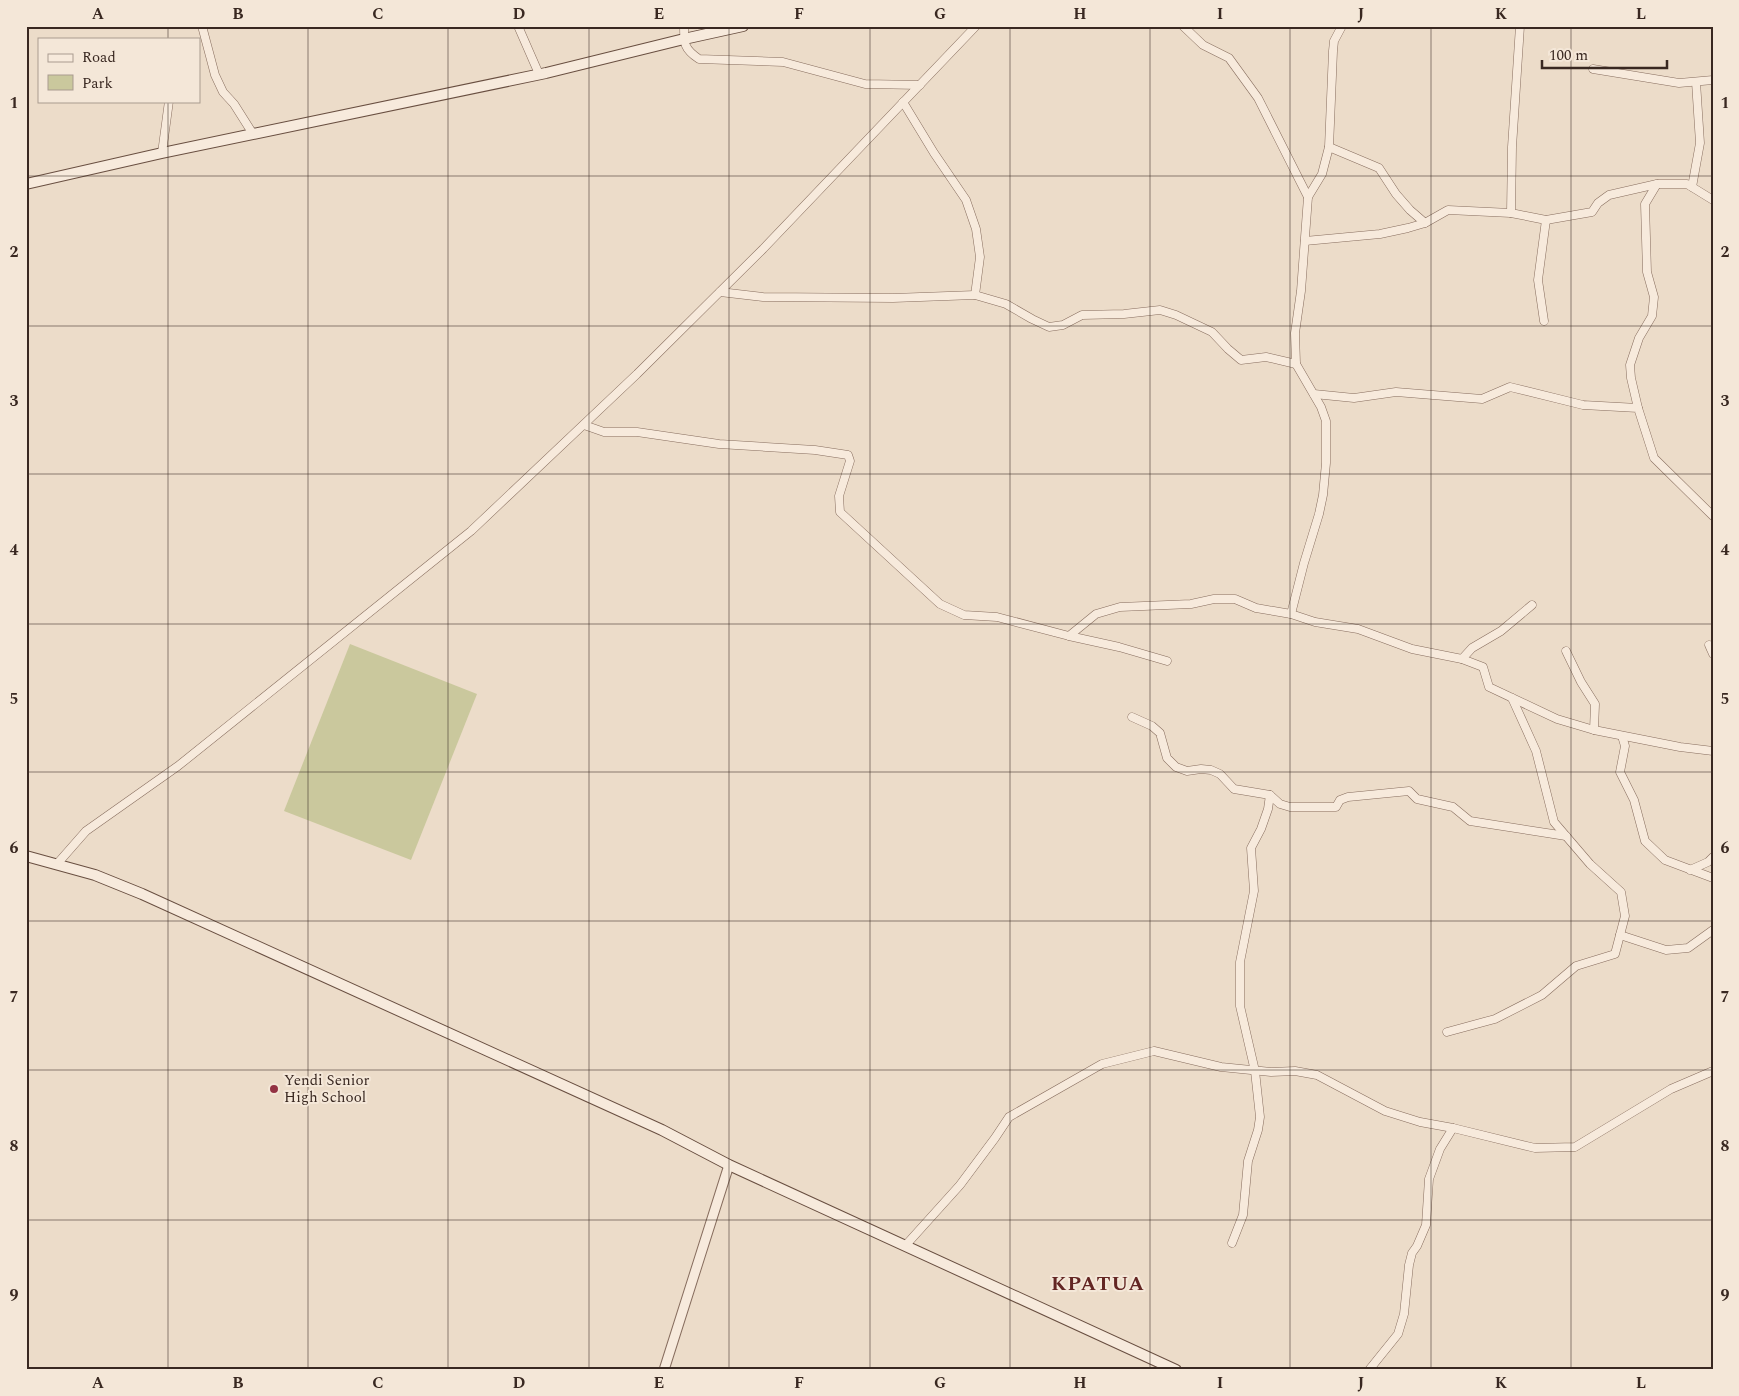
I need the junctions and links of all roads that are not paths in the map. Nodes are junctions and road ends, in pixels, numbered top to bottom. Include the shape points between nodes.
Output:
1 (202, 26) edge
2 (518, 26) edge
3 (684, 26) edge
4 (743, 26) edge
5 (976, 26) edge
6 (1184, 26) edge
7 (1342, 26) edge
8 (1520, 26) edge
9 (684, 39) junction
10 (1593, 70) dead end
11 (540, 74) junction
12 (1713, 80) edge
13 (1696, 82) junction
14 (920, 85) junction
15 (169, 102) edge
16 (903, 102) junction
17 (252, 134) junction
18 (1329, 147) junction
19 (162, 153) junction
20 (26, 184) edge
21 (1657, 184) junction
22 (1692, 187) junction
23 (1308, 197) junction
24 (1713, 200) edge
25 (1511, 213) junction
26 (1546, 220) junction
27 (1425, 223) junction
28 (1305, 242) junction
29 (720, 292) junction
30 (975, 295) junction
31 (1544, 321) dead end
32 (1296, 364) junction
33 (1314, 394) junction
34 (1638, 408) junction
35 (584, 425) junction
36 (1713, 516) edge
37 (1532, 605) dead end
38 (1291, 614) junction
39 (1069, 636) junction
40 (1709, 645) dead end
41 (1566, 651) dead end
42 (1713, 654) edge
43 (1462, 660) junction
44 (1167, 661) dead end
45 (1512, 698) junction
46 (1132, 717) dead end
47 (1594, 730) junction
48 (1622, 736) junction
49 (1713, 751) edge
50 (1270, 795) junction
51 (1566, 836) junction
52 (26, 856) edge
53 (1713, 857) edge
54 (57, 864) junction
55 (1690, 870) junction
56 (1713, 878) edge
57 (1713, 930) edge
58 (1620, 935) junction
59 (1446, 1032) dead end
60 (1255, 1071) junction
61 (1713, 1071) edge
62 (1453, 1128) junction
63 (729, 1164) junction
64 (1232, 1243) dead end
65 (905, 1246) junction
66 (664, 1370) edge
67 (1176, 1370) edge
68 (1369, 1370) edge

1 - 17 street via 214,75
2 - 11 street
3 - 9 street
4 - 9 main road
5 - 14 street
6 - 23 street via 1202,45 1229,58 1258,98
7 - 18 street via 1334,41
8 - 25 street
9 - 11 main road
9 - 14 street via 688,52 699,59 783,62 865,84
10 - 13 street via 1679,83
11 - 17 main road
12 - 13 street
13 - 22 street via 1700,143
14 - 16 street
15 - 19 street
16 - 29 street
16 - 30 street via 966,200 976,229 980,256
17 - 19 main road
18 - 23 street via 1322,174
18 - 27 street via 1379,168 1396,194
19 - 20 main road
21 - 22 street via 1680,183
21 - 26 street via 1608,195 1592,212
21 - 34 street via 1645,204 1646,272 1654,297 1652,316 1630,365
22 - 24 street
23 - 28 street
25 - 26 street
25 - 27 street via 1448,210
26 - 31 street via 1538,280
27 - 28 street via 1380,234
28 - 32 street via 1302,292 1295,332
29 - 30 street via 763,297
29 - 35 street
30 - 32 street via 1006,304 1049,327 1063,325 1082,315 1160,310 1212,332 1241,360 1266,358
32 - 33 street
33 - 34 street via 1354,398 1396,392 1482,399 1510,387 1584,405
33 - 38 street via 1326,421 1323,495
34 - 36 street via 1654,458
35 - 39 street via 604,432 637,432 719,444 848,455 850,461 839,496 840,512 940,604 964,615 998,617
35 - 54 street via 470,531 178,766 86,832
37 - 43 street via 1501,631 1472,648
38 - 39 street via 1256,608 1235,600 1214,599 1191,604 1120,607 1096,614
38 - 43 street via 1314,622 1358,629 1412,649
39 - 44 street
40 - 42 street
41 - 47 street via 1595,704
43 - 45 street via 1483,667 1488,687
45 - 47 street via 1557,719
45 - 51 street via 1536,751 1554,822
46 - 50 street via 1160,733 1167,758 1176,768 1211,770 1220,774 1234,789
47 - 48 street
48 - 49 street
48 - 55 street via 1625,746 1620,772 1634,800 1645,841 1665,860
50 - 51 street via 1280,804 1290,807 1336,807 1340,800 1348,797 1409,791 1417,799 1453,807 1470,821
50 - 60 street via 1268,810 1251,848 1254,891 1240,962 1240,1006
51 - 58 street via 1590,864 1622,892 1625,916
52 - 54 main road
53 - 55 street
54 - 63 main road via 142,894 662,1130
55 - 56 street
57 - 58 street via 1688,948 1666,950
58 - 59 street via 1615,954 1576,966 1542,995 1495,1019
60 - 62 street via 1295,1071 1317,1075 1385,1111
60 - 64 street via 1260,1117 1248,1161 1243,1215
60 - 65 street via 1221,1067 1154,1051 1102,1064 1009,1117 960,1185
61 - 62 street via 1671,1089 1575,1147 1536,1148
62 - 68 street via 1429,1179 1426,1225 1412,1253 1404,1314 1398,1334
63 - 65 main road
63 - 66 street
65 - 67 main road

